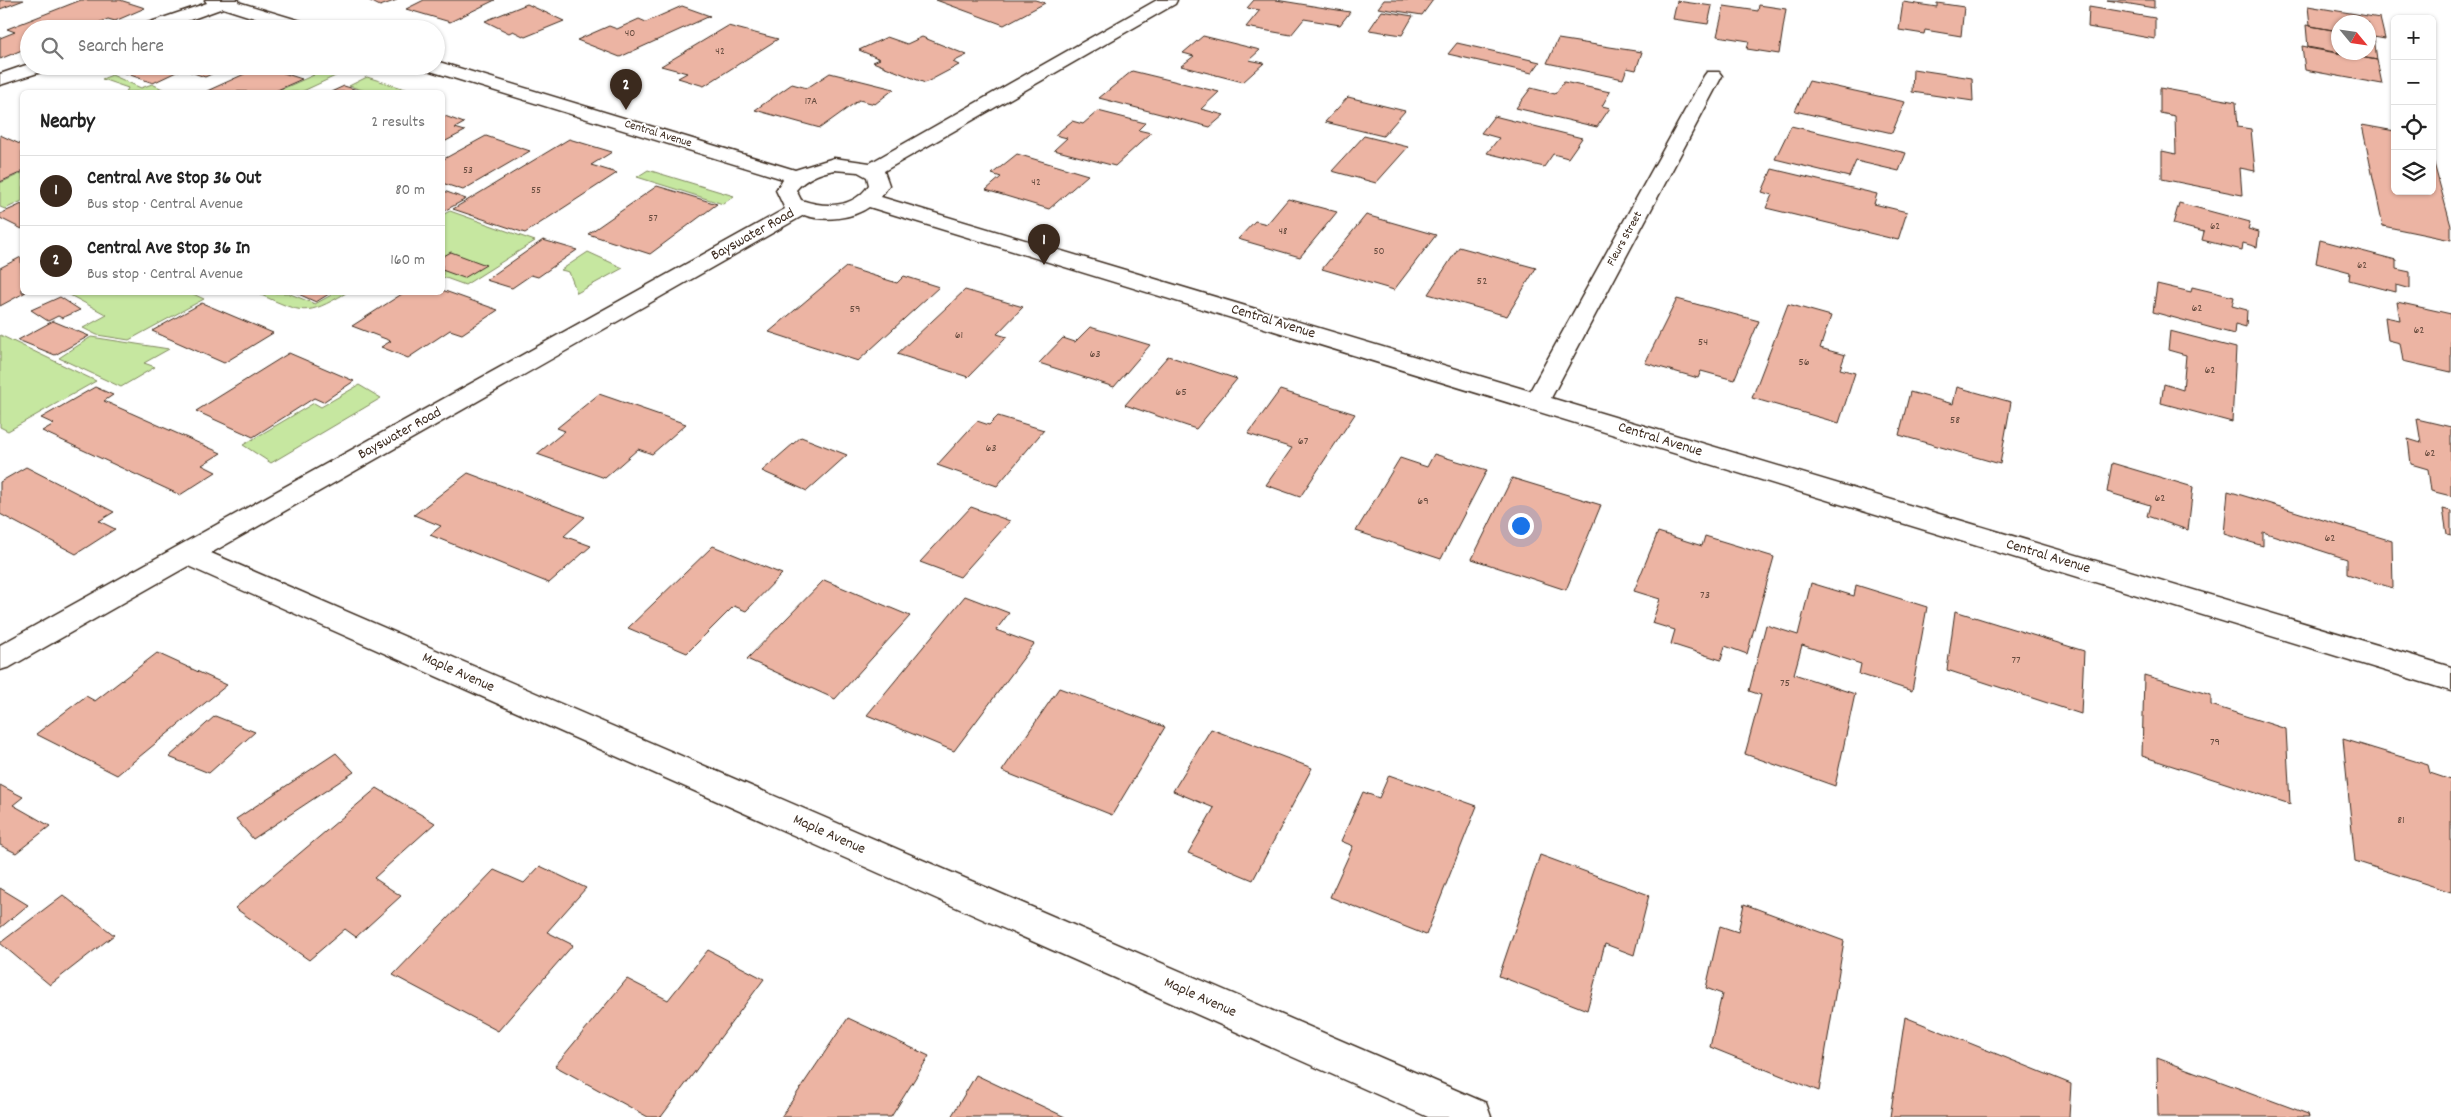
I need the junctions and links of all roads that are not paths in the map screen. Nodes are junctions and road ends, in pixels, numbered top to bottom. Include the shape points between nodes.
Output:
1 (1169, 0) edge
2 (222, 1) edge
3 (172, 20) edge
4 (280, 20) edge
5 (445, 70) edge
6 (20, 73) edge
7 (1713, 76) dead end
8 (0, 80) edge
9 (870, 170) junction
10 (797, 177) junction
11 (869, 200) junction
12 (800, 209) junction
13 (1536, 402) junction
14 (187, 554) junction
15 (0, 659) edge
16 (2451, 679) edge
17 (1472, 1117) edge

1 - 9 street
2 - 3 street
2 - 4 street
5 - 10 street, Central Avenue
6 - 8 street
7 - 13 street, Fleurs Street
9 - 10 street via 834,164
9 - 11 street via 878,176 880,184 878,192
10 - 12 street via 786,190 792,204
11 - 12 street via 828,212
11 - 13 street, Central Avenue
12 - 14 street, Bayswater Road
13 - 16 street, Central Avenue
14 - 15 street, Bayswater Road
14 - 17 street, Maple Avenue

